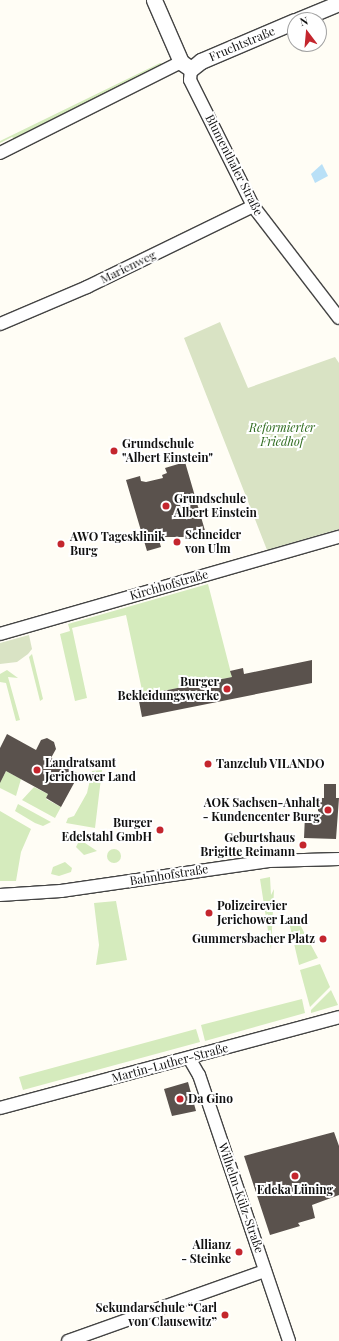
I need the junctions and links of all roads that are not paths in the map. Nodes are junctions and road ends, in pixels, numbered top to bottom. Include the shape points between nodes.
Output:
1 (154, 0) edge
2 (339, 3) edge
3 (317, 12) edge
4 (287, 24) edge
5 (186, 65) junction
6 (0, 153) edge
7 (253, 206) junction
8 (339, 318) edge
9 (0, 324) edge
10 (339, 537) edge
11 (0, 634) edge
12 (339, 860) edge
13 (0, 895) edge
14 (339, 1017) edge
15 (189, 1058) junction
16 (0, 1108) edge
17 (265, 1271) junction
18 (68, 1341) edge
19 (289, 1341) edge

1 - 5 street, Blumenthaler Straße
2 - 3 street
4 - 5 street, Fruchtstraße
5 - 6 street
5 - 7 street, Blumenthaler Straße via 190,80
7 - 8 street, Blumenthaler Straße
7 - 9 street, Marienweg via 87,287
10 - 11 street, Kirchhofstraße
12 - 13 street, Bahnhofstraße via 269,861 61,891
14 - 15 street, Martin-Luther-Straße
15 - 16 street, Martin-Luther-Straße
15 - 17 street, Wilhelm-Külz-Straße via 199,1075
17 - 18 street
17 - 19 street, Wilhelm-Külz-Straße

